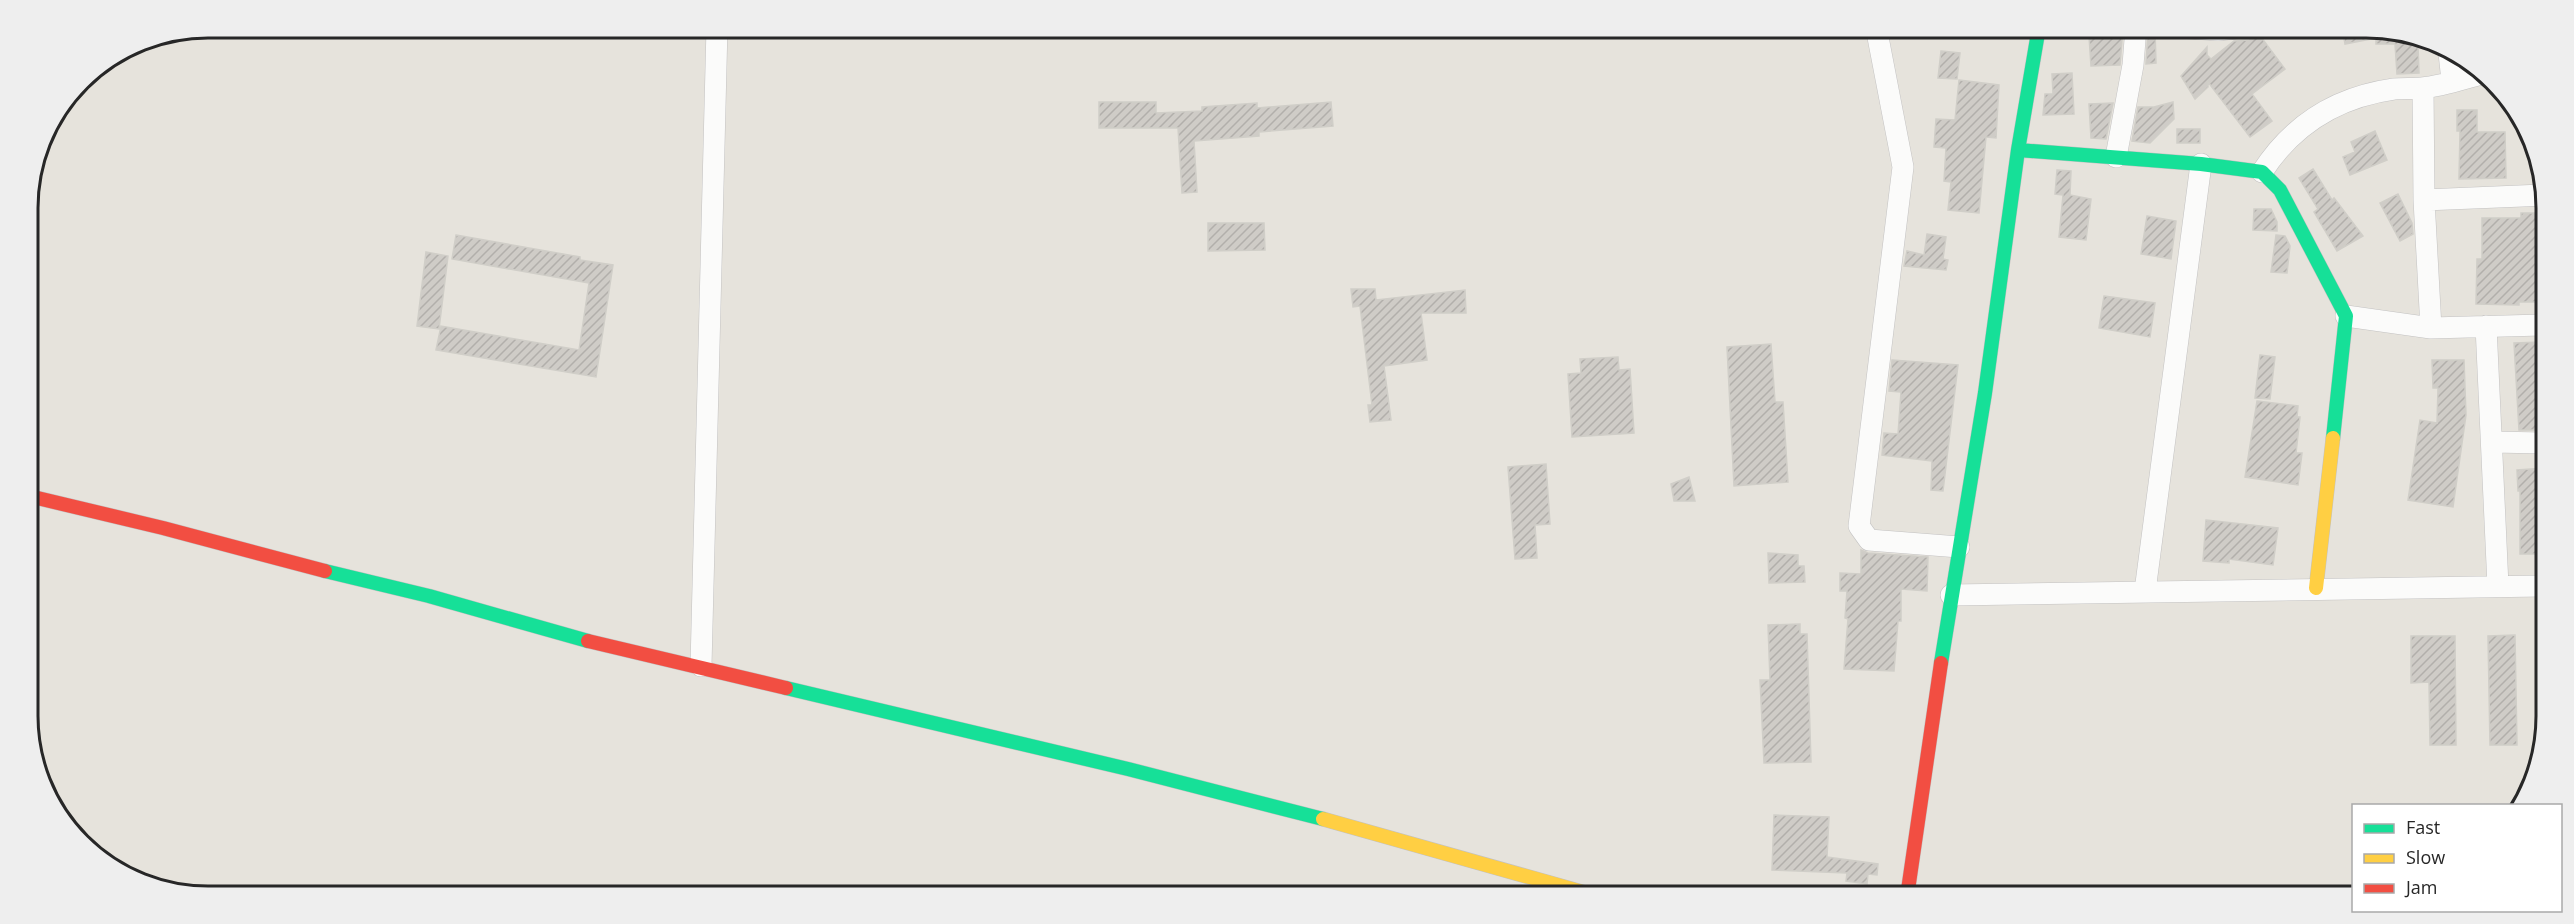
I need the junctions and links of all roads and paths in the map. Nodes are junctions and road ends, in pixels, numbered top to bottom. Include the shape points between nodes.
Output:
1 (717, 37) edge
2 (1878, 37) edge
3 (2037, 37) edge
4 (2135, 37) edge
5 (2450, 59) edge
6 (2474, 76) edge
7 (2452, 81) junction
8 (2423, 88) junction
9 (2018, 150) junction
10 (2116, 158) junction
11 (2201, 164) junction
12 (2262, 172) junction
13 (2535, 195) edge
14 (2424, 200) junction
15 (2346, 316) junction
16 (2536, 325) edge
17 (2486, 326) junction
18 (2431, 328) junction
19 (2493, 442) junction
20 (2536, 443) edge
21 (37, 498) edge
22 (1959, 547) junction
23 (2498, 586) junction
24 (2536, 586) edge
25 (2316, 588) junction
26 (2145, 591) junction
27 (1951, 595) junction
28 (700, 666) junction
29 (1561, 886) edge
30 (1909, 886) edge

1 - 28 street
2 - 22 street via 1903,167 1859,526 1869,540
3 - 9 street
4 - 10 street
5 - 7 street
6 - 7 street
7 - 8 street
8 - 12 street via 2366,94 2301,125
8 - 14 street
9 - 10 street
9 - 22 street via 1985,393
10 - 11 street
11 - 12 street
11 - 26 street
12 - 15 street via 2280,190
13 - 14 street
14 - 18 street
15 - 18 street
15 - 25 street
16 - 17 street
17 - 18 street
17 - 19 street
19 - 20 street
19 - 23 street
21 - 28 street via 429,596 555,633
22 - 27 street
23 - 24 street
23 - 25 street
25 - 26 street
26 - 27 street
27 - 30 street
28 - 29 street via 1128,769 1400,839

